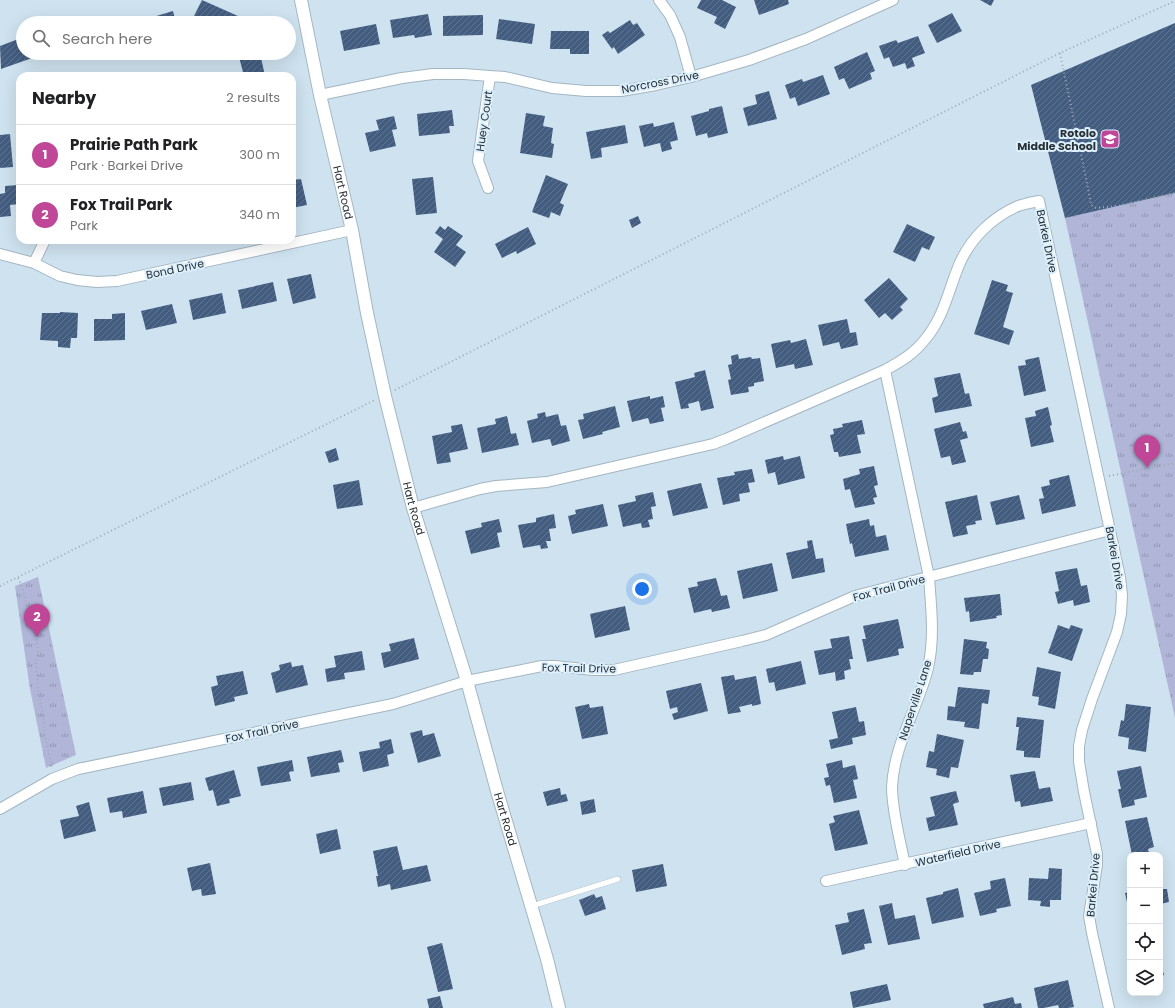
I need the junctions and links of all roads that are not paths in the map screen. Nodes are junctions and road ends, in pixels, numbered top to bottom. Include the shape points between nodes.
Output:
1 (301, 0) edge
2 (659, 0) edge
3 (893, 0) edge
4 (490, 76) junction
5 (691, 77) junction
6 (320, 96) junction
7 (488, 188) dead end
8 (352, 230) junction
9 (296, 242) edge
10 (43, 244) edge
11 (287, 244) edge
12 (0, 254) edge
13 (34, 263) junction
14 (885, 370) junction
15 (413, 508) junction
16 (1110, 530) junction
17 (929, 577) junction
18 (467, 681) junction
19 (0, 809) edge
20 (1091, 823) junction
21 (905, 865) junction
22 (618, 879) dead end
23 (826, 881) dead end
24 (532, 906) junction
25 (559, 1008) edge
26 (1109, 1008) edge

1 - 6 street, Hart Road
2 - 5 street via 670,15 680,37
3 - 5 street, Norcross Drive via 749,60
4 - 5 street, Norcross Drive via 586,92 621,91
4 - 6 street, Norcross Drive via 433,74
4 - 7 street, Huey Court via 478,161
6 - 8 street, Hart Road
8 - 9 street, Bond Drive
8 - 15 street, Hart Road via 384,396
10 - 13 street
11 - 13 street, Bond Drive via 117,281 77,280 60,276
12 - 13 street, Bond Drive
14 - 15 street via 713,444 547,482 480,489
14 - 16 street, Barkei Drive via 907,358 928,336 948,298 965,252 973,241 1001,215 1018,206 1039,201
14 - 17 street, Naperville Lane
15 - 18 street, Hart Road
16 - 17 street, Fox Trail Drive
16 - 20 street, Barkei Drive via 1120,577 1121,614 1082,730 1079,762
17 - 18 street, Fox Trail Drive via 855,596 766,635 742,642 614,670 542,666
17 - 21 street, Naperville Lane via 932,639 928,668 897,755 892,787
18 - 19 street, Fox Trail Drive via 393,704 78,769 52,779
18 - 24 street, Hart Road
20 - 21 street, Waterfield Drive
20 - 26 street, Barkei Drive via 1097,860 1089,916
21 - 23 street, Waterfield Drive
22 - 24 lane
24 - 25 street, Hart Road

